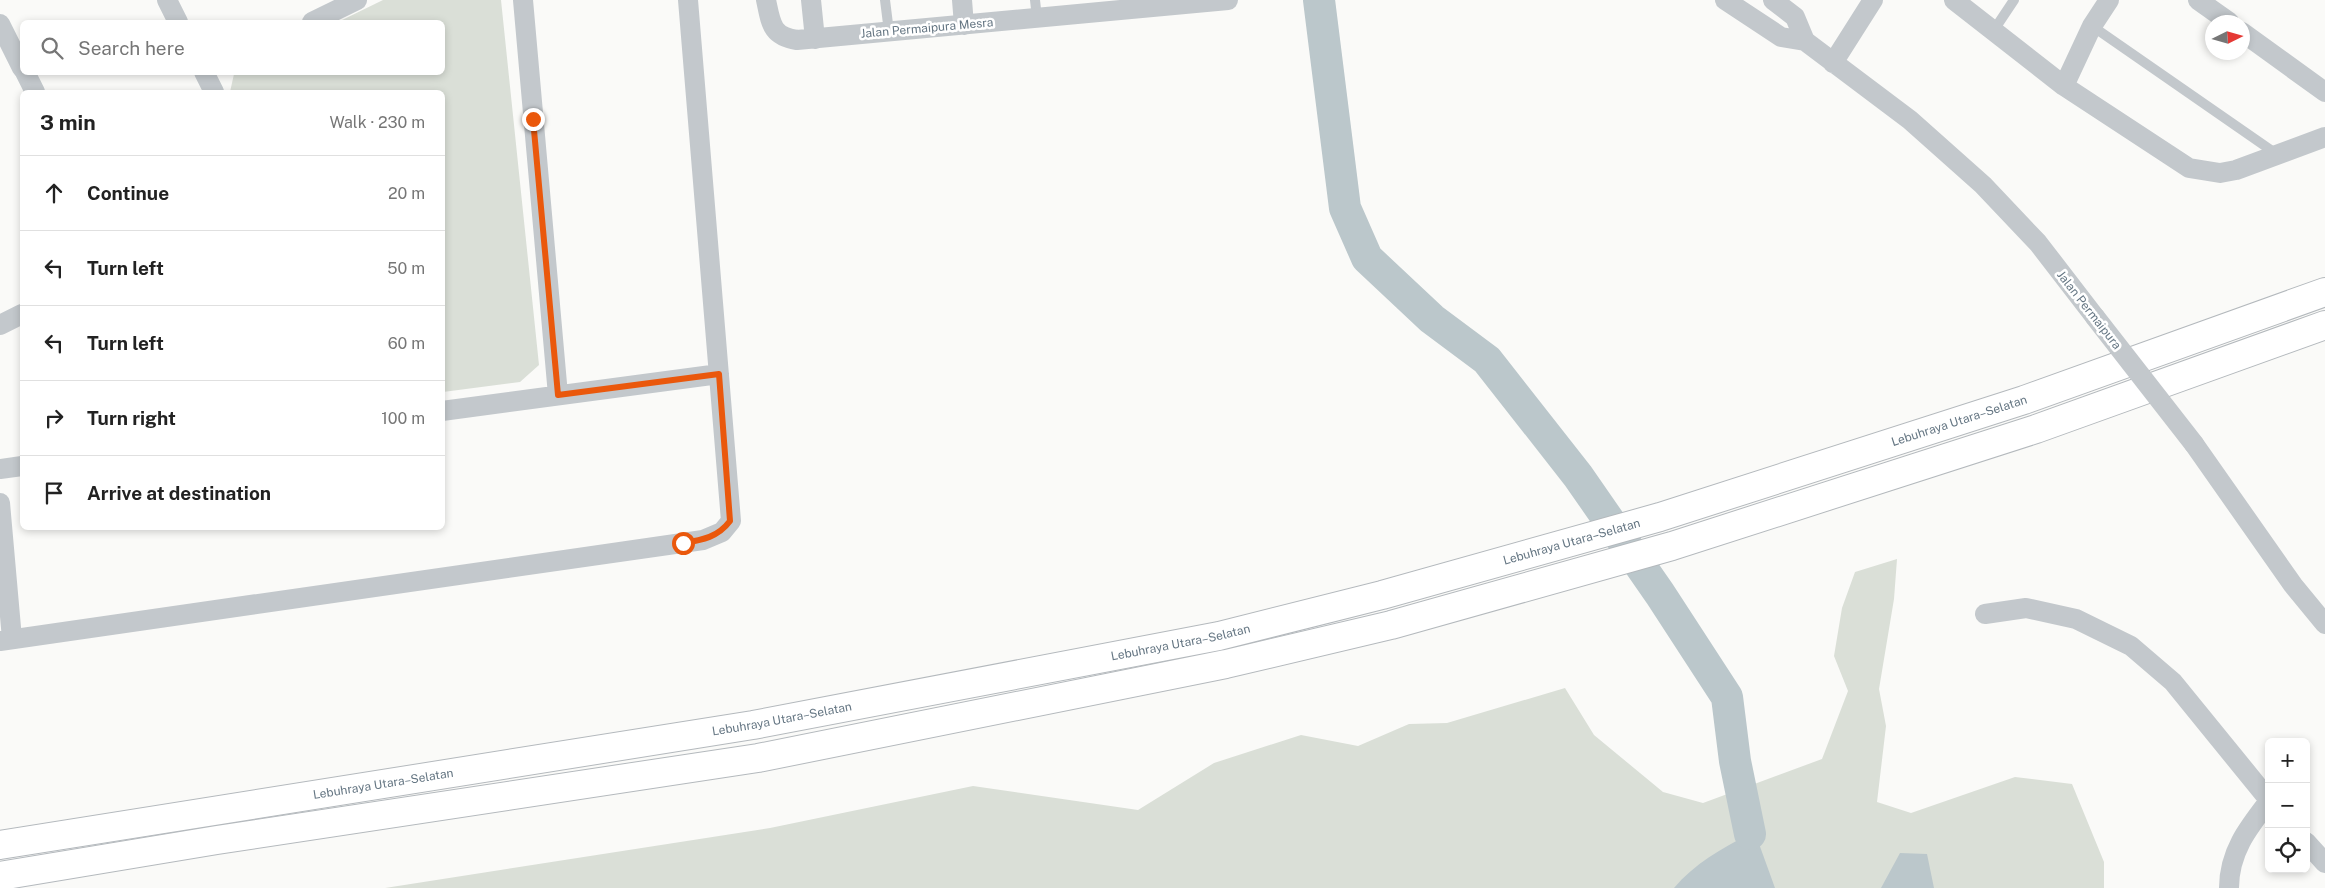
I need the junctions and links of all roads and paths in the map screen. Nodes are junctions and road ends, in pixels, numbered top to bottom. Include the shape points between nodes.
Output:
1 (357, 0) edge
2 (523, 0) edge
3 (688, 0) edge
4 (766, 0) edge
5 (811, 0) edge
6 (885, 0) edge
7 (962, 0) edge
8 (1228, 0) edge
9 (1725, 0) edge
10 (1773, 0) edge
11 (1873, 0) edge
12 (1954, 0) edge
13 (2014, 0) edge
14 (2109, 0) edge
15 (2198, 0) edge
16 (170, 1) edge
17 (1187, 2) edge
18 (1113, 5) edge
19 (1036, 9) edge
20 (2219, 15) edge
21 (177, 20) edge
22 (316, 20) edge
23 (0, 24) edge
24 (964, 25) junction
25 (2092, 26) junction
26 (1994, 30) junction
27 (888, 32) junction
28 (2250, 38) edge
29 (815, 39) junction
30 (1805, 41) junction
31 (1833, 62) junction
32 (20, 64) edge
33 (26, 75) edge
34 (2064, 86) junction
35 (34, 90) edge
36 (2325, 92) edge
37 (2325, 137) edge
38 (2278, 155) junction
39 (2325, 292) edge
40 (20, 315) edge
41 (0, 325) edge
42 (2325, 325) edge
43 (719, 374) junction
44 (558, 395) junction
45 (445, 411) edge
46 (20, 466) edge
47 (0, 469) edge
48 (0, 503) edge
49 (1985, 614) dead end
50 (2325, 624) edge
51 (6, 640) edge
52 (2265, 795) edge
53 (2265, 805) edge
54 (0, 845) edge
55 (2310, 846) edge
56 (2325, 863) edge
57 (0, 876) edge
58 (2229, 888) edge

1 - 22 street
2 - 44 street
3 - 43 street
4 - 29 street, Jalan Permaipura Mesra via 774,28 782,37
5 - 29 street
6 - 27 lane
7 - 24 street
8 - 17 street, Jalan Permaipura Mesra
9 - 30 street, Jalan Permaipura via 1781,37
10 - 30 street via 1795,17
11 - 31 street
12 - 26 street
13 - 26 lane
14 - 25 street
15 - 20 street
16 - 21 street
17 - 18 street, Jalan Permaipura Mesra
18 - 19 street, Jalan Permaipura Mesra
19 - 24 street, Jalan Permaipura Mesra
23 - 32 street
24 - 27 street, Jalan Permaipura Mesra
25 - 34 street
25 - 38 lane
26 - 34 street
27 - 29 street, Jalan Permaipura Mesra
28 - 36 street
30 - 31 street, Jalan Permaipura
31 - 50 street, Jalan Permaipura, bridge via 1910,120 1983,185 2038,243 2194,444 2293,585
33 - 35 street
34 - 38 street via 2189,168 2220,173
37 - 38 street
39 - 54 highway, Lebuhraya Utara–Selatan via 2024,400 1660,517 1382,595 1209,638 753,725
40 - 41 street
42 - 57 highway via 2027,432 1672,546 1391,625 1226,664 758,758
43 - 44 street
43 - 51 street via 730,521 722,532 703,540
44 - 45 street
46 - 47 street
48 - 51 street
49 - 52 street via 2026,608 2076,619 2131,646 2173,682
53 - 58 street via 2244,832 2229,869
55 - 56 street

